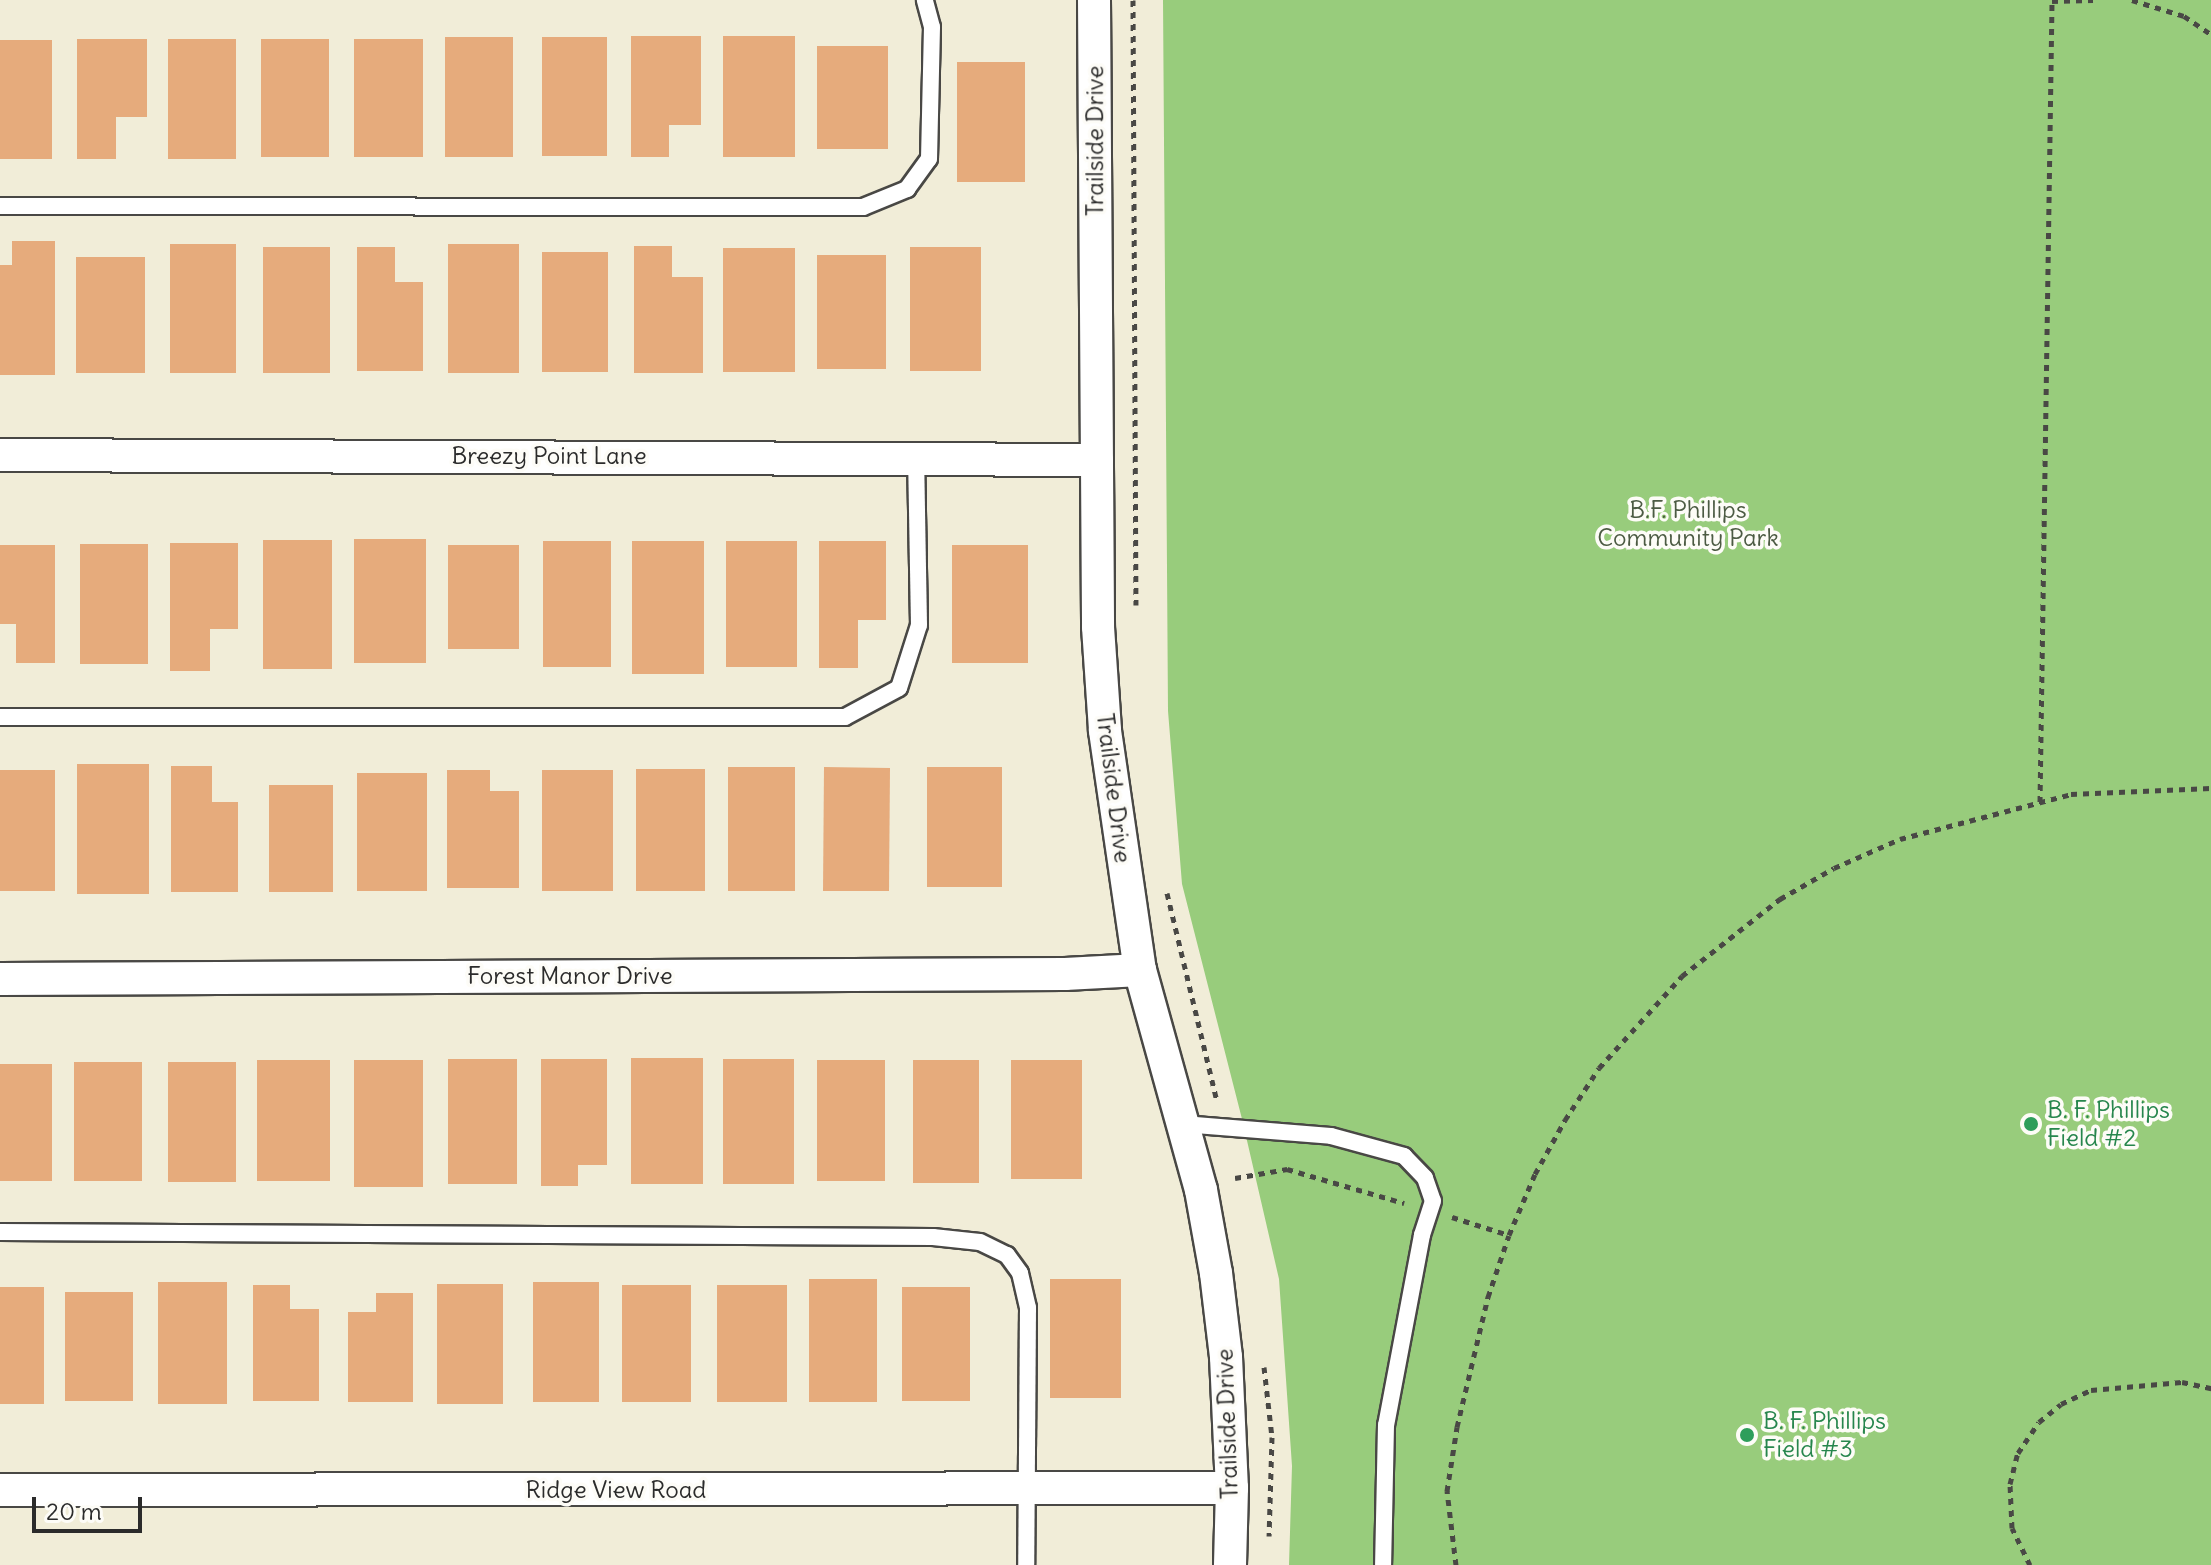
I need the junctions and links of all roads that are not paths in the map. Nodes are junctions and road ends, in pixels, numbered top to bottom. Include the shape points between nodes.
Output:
1 (925, 0) edge
2 (1094, 0) edge
3 (0, 206) edge
4 (0, 455) edge
5 (916, 457) junction
6 (1097, 460) junction
7 (0, 717) edge
8 (1140, 970) junction
9 (0, 979) edge
10 (1183, 1124) junction
11 (0, 1232) edge
12 (1232, 1488) junction
13 (0, 1490) edge
14 (1027, 1490) junction
15 (1026, 1565) edge
16 (1230, 1565) edge
17 (1383, 1565) edge

1 - 3 lane via 932,27 929,159 907,189 863,207
2 - 6 street, Trailside Drive
4 - 5 street, Breezy Point Lane
5 - 6 street, Breezy Point Lane
5 - 7 lane via 919,625 899,688 845,717
6 - 8 street, Trailside Drive via 1105,731
8 - 9 street, Forest Manor Drive
8 - 10 street, Trailside Drive
10 - 12 street, Trailside Drive via 1216,1273
10 - 17 lane via 1331,1136 1404,1156 1425,1178 1433,1201 1386,1425
11 - 14 lane via 933,1237 980,1242 1007,1255 1020,1273 1028,1308
12 - 14 street, Ridge View Road
12 - 16 street, Trailside Drive
13 - 14 street, Ridge View Road
14 - 15 lane

